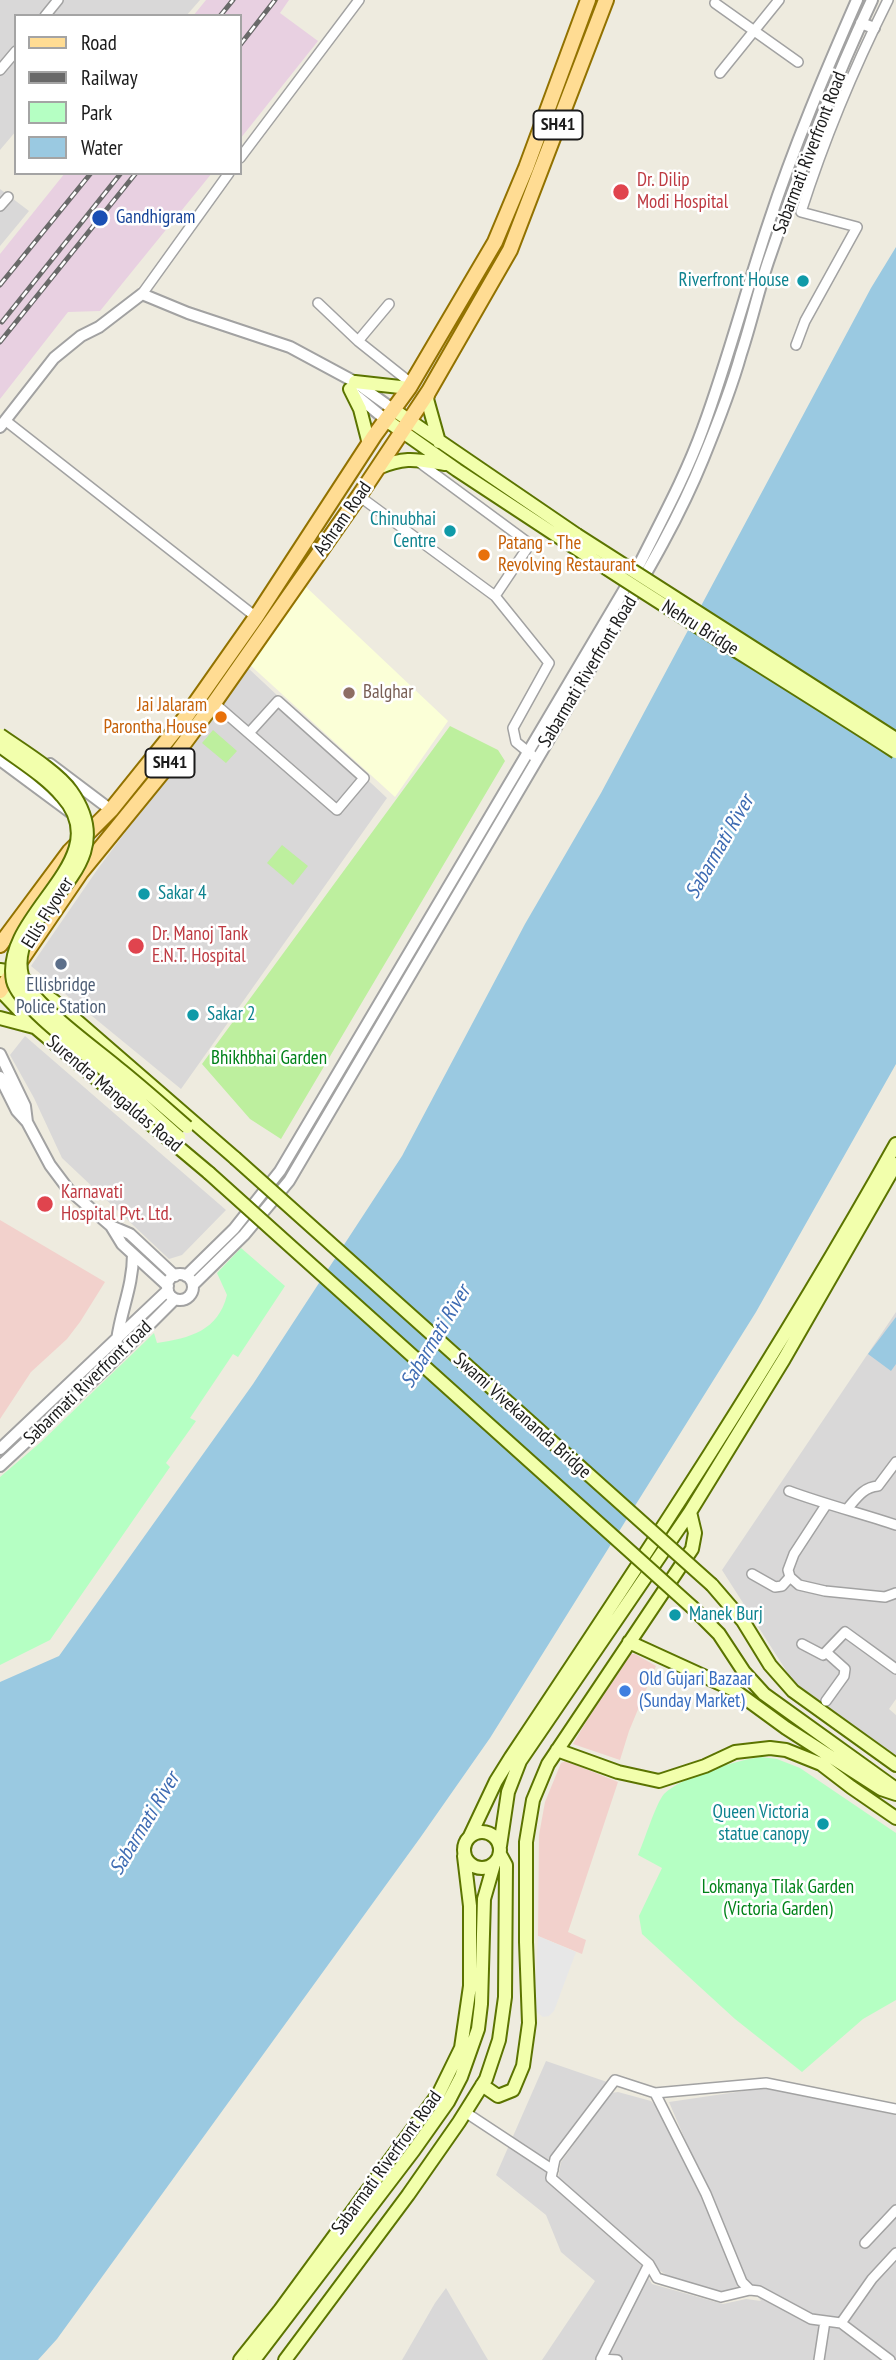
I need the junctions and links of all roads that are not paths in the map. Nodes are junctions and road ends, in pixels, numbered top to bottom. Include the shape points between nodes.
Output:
1 (43, 0) edge
2 (359, 0) edge
3 (588, 0) edge
4 (606, 0) edge
5 (779, 0) edge
6 (857, 0) edge
7 (872, 0) edge
8 (888, 0) edge
9 (55, 3) edge
10 (715, 3) dead end
11 (861, 23) junction
12 (874, 28) junction
13 (755, 30) junction
14 (14, 53) edge
15 (798, 62) dead end
16 (1, 66) edge
17 (720, 73) dead end
18 (242, 155) edge
19 (802, 169) junction
20 (814, 172) junction
21 (228, 175) edge
22 (8, 197) dead end
23 (0, 206) edge
24 (757, 280) junction
25 (142, 294) junction
26 (318, 303) dead end
27 (388, 304) dead end
28 (358, 341) junction
29 (796, 345) dead end
30 (350, 382) junction
31 (410, 386) junction
32 (429, 391) junction
33 (390, 415) junction
34 (3, 424) edge
35 (405, 426) junction
36 (440, 443) junction
37 (369, 444) junction
38 (415, 460) junction
39 (449, 464) junction
40 (378, 468) junction
41 (359, 496) junction
42 (574, 540) junction
43 (495, 596) junction
44 (256, 617) junction
45 (214, 703) junction
46 (0, 728) edge
47 (249, 733) junction
48 (0, 735) edge
49 (896, 739) edge
50 (0, 746) edge
51 (896, 752) edge
52 (532, 755) junction
53 (0, 760) edge
54 (111, 810) junction
55 (94, 826) junction
56 (0, 945) edge
57 (7, 971) edge
58 (0, 991) edge
59 (0, 1018) edge
60 (35, 1027) junction
61 (0, 1054) edge
62 (0, 1077) edge
63 (27, 1122) junction
64 (210, 1139) junction
65 (896, 1144) edge
66 (896, 1164) edge
67 (204, 1170) junction
68 (111, 1226) junction
69 (133, 1254) junction
70 (184, 1279) junction
71 (170, 1292) junction
72 (117, 1340) junction
73 (67, 1387) junction
74 (75, 1396) junction
75 (0, 1449) edge
76 (896, 1462) edge
77 (0, 1466) edge
78 (789, 1492) dead end
79 (826, 1505) junction
80 (847, 1509) junction
81 (690, 1512) junction
82 (896, 1525) edge
83 (752, 1574) dead end
84 (790, 1577) junction
85 (896, 1593) edge
86 (629, 1642) junction
87 (802, 1644) dead end
88 (827, 1652) junction
89 (896, 1669) edge
90 (826, 1701) dead end
91 (557, 1751) junction
92 (896, 1765) edge
93 (896, 1791) edge
94 (896, 1818) edge
95 (470, 1836) junction
96 (498, 1855) junction
97 (464, 1856) junction
98 (482, 2085) junction
99 (655, 2093) junction
100 (896, 2109) edge
101 (465, 2112) junction
102 (553, 2170) junction
103 (896, 2210) edge
104 (864, 2244) dead end
105 (896, 2253) edge
106 (649, 2264) junction
107 (750, 2290) junction
108 (825, 2321) junction
109 (841, 2323) junction
110 (601, 2359) edge
111 (240, 2360) edge
112 (254, 2360) edge
113 (285, 2360) edge
114 (617, 2360) edge
115 (818, 2360) edge
116 (890, 2360) edge

1 - 9 street
2 - 18 street
3 - 31 main road, Ashram Road via 495,242
4 - 32 main road, Ashram Road / SH41 via 509,250
5 - 13 street
6 - 24 street, Sabarmati Riverfront Road via 790,163
7 - 11 street, Sabarmati Riverfront Road
8 - 12 street
10 - 13 street
11 - 12 street
11 - 19 street, Sabarmati Riverfront Road
12 - 20 street
13 - 15 street
13 - 17 street
14 - 16 street
19 - 20 street
19 - 24 street, Sabarmati Riverfront Road
20 - 29 street via 802,212 857,227
21 - 25 street
22 - 23 street
24 - 52 street, Sabarmati Riverfront Road via 740,358 684,501 642,580
25 - 30 street via 290,347
25 - 34 street via 54,358
26 - 28 street
27 - 28 street
28 - 31 street
30 - 31 main road
30 - 33 street
30 - 37 main road
31 - 33 main road, Ashram Road
32 - 35 main road, Ashram Road / SH41
32 - 36 main road via 427,399
33 - 35 main road
33 - 37 main road, Ashram Road
34 - 44 street
35 - 36 main road, Nehru Bridge
35 - 39 main road, Nehru Bridge
35 - 40 main road, Ashram Road / SH41
36 - 42 main road, Nehru Bridge
37 - 44 main road, Ashram Road
38 - 39 main road
38 - 40 main road via 397,460
38 - 43 street via 530,544
39 - 42 main road, Nehru Bridge
40 - 41 main road, Ashram Road / SH41
41 - 43 street
41 - 45 main road, Ashram Road / SH41
42 - 49 main road, Nehru Bridge, bridge
42 - 51 main road, Nehru Bridge, bridge via 676,614
43 - 52 street via 549,663 513,727 516,742
44 - 54 main road, Ashram Road via 161,750
45 - 47 street
45 - 57 main road, Ashram Road / SH41
46 - 54 street
47 - 47 street via 337,810 364,778 278,701
48 - 64 main road, Ellis Flyover, bridge via 70,789 84,814 88,835 79,865 25,941 20,960 23,979 57,1017 187,1127
50 - 67 main road, Ellis Flyover, bridge via 64,798 77,835 69,864 16,941 11,962 14,984 49,1023 169,1128
52 - 70 street, Sabarmati Riverfront Road via 289,1181 244,1235
53 - 55 street
54 - 55 main road, Ashram Road
55 - 56 main road, Ashram Road via 70,850
57 - 58 main road, Ashram Road / SH41
57 - 64 main road, Surendra Mangaldas Road via 54,1001
58 - 60 main road, Surendra Mangaldas Road
59 - 60 main road
60 - 67 main road, Surendra Mangaldas Road
61 - 63 street via 25,1106
62 - 63 street
63 - 68 street via 68,1189
64 - 92 main road, Swami Vivekananda Bridge, bridge via 712,1585 793,1691
65 - 95 main road via 722,1436 501,1773
66 - 81 main road
67 - 93 main road, Swami Vivekananda Bridge, bridge via 693,1608 764,1694
68 - 69 street
68 - 70 street via 130,1234
69 - 71 street
69 - 72 street via 131,1286
70 - 71 street via 170,1279
70 - 71 street via 192,1293 186,1298
71 - 72 street, Sabarmati Riverfront road
71 - 74 street, Sabarmati Riverfront road
72 - 73 street, Sabarmati Riverfront road
73 - 74 street
73 - 75 street, Sabarmati Riverfront road
74 - 77 street, Sabarmati Riverfront road
76 - 80 street via 878,1486 869,1486
78 - 79 street
79 - 80 street
79 - 84 street via 794,1554
80 - 82 street
81 - 86 main road via 695,1534 692,1549
81 - 96 main road via 520,1760 508,1792
83 - 84 street via 775,1587
84 - 85 street via 799,1585 825,1591 884,1597
86 - 91 main road
86 - 93 main road via 734,1690 881,1789
87 - 88 street via 820,1654
88 - 89 street via 845,1632
88 - 90 street via 845,1669
91 - 94 main road via 659,1781 735,1752 786,1750 821,1764
91 - 98 main road via 533,1800 526,1842 529,2023 523,2066 513,2090 498,2096
95 - 96 main road via 488,1833 495,1838
95 - 97 main road
96 - 97 main road via 486,1868 469,1864
96 - 98 main road via 506,1865 505,1997 499,2040
96 - 112 main road via 484,1899 478,2029 461,2077 414,2150
97 - 111 main road, Sabarmati Riverfront Road via 470,1906 470,1986 461,2048 439,2094
98 - 101 main road
99 - 100 street via 766,2083
99 - 102 street via 615,2080 555,2159
99 - 107 street via 706,2194 742,2282
101 - 102 street
101 - 113 main road
102 - 106 street via 551,2178
103 - 104 street
105 - 109 street
106 - 107 street via 657,2278 721,2297
106 - 110 street
107 - 108 street
108 - 109 street
108 - 115 street
109 - 116 street
110 - 114 street

